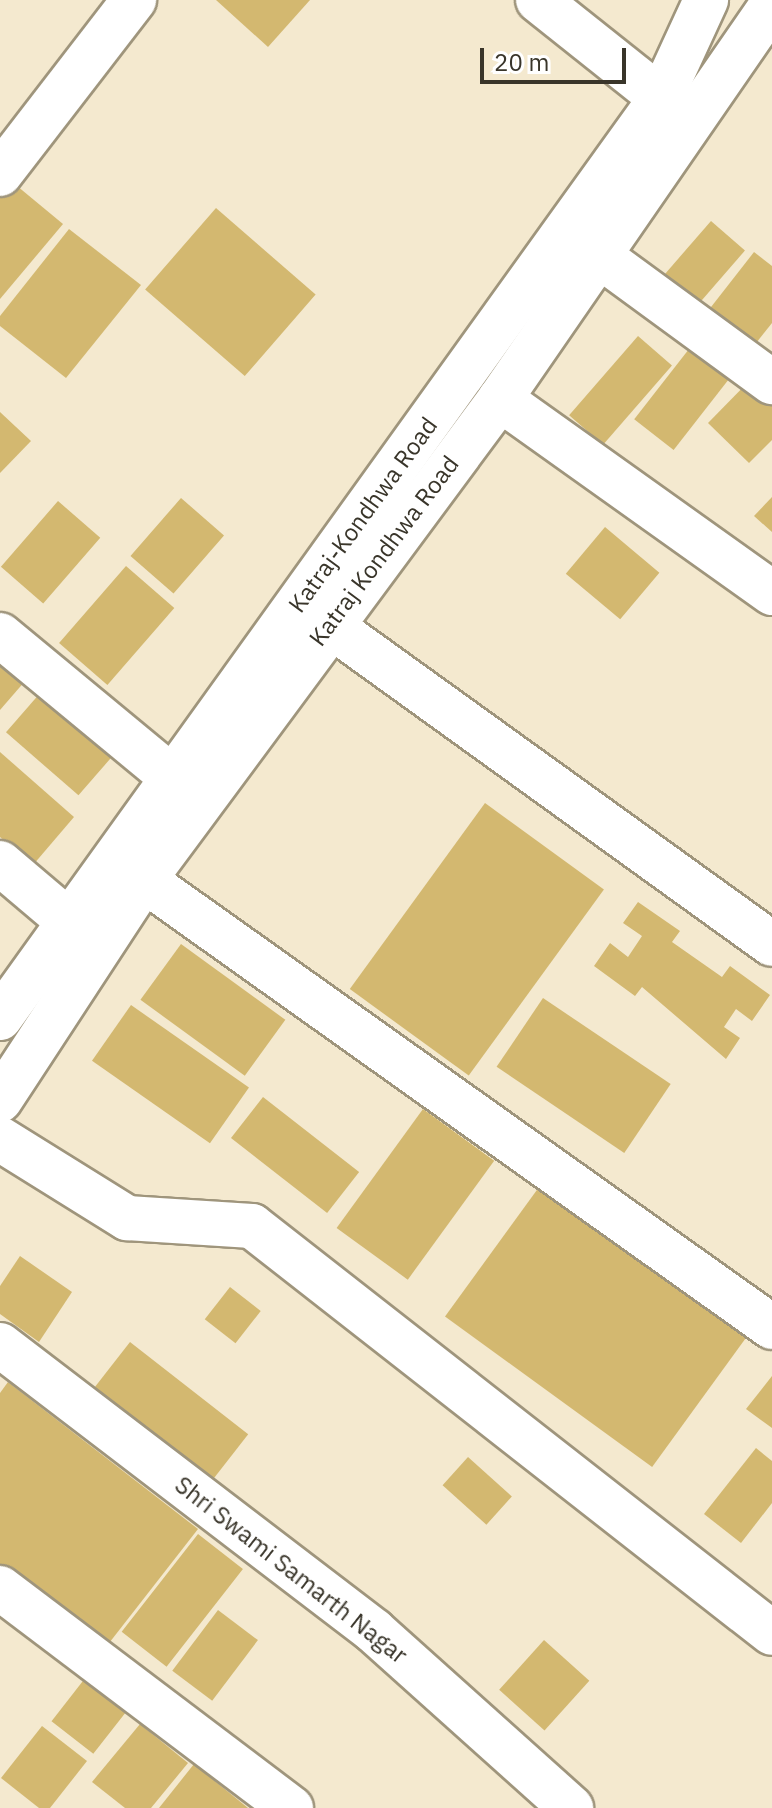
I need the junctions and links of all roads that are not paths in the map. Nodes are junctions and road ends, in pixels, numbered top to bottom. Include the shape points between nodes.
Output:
1 (134, 0) edge
2 (538, 0) edge
3 (706, 0) edge
4 (772, 4) edge
5 (661, 98) junction
6 (0, 174) edge
7 (601, 257) junction
8 (772, 382) edge
9 (500, 399) junction
10 (772, 593) edge
11 (328, 624) junction
12 (0, 635) edge
13 (175, 780) junction
14 (0, 863) edge
15 (144, 880) junction
16 (65, 919) junction
17 (772, 944) edge
18 (100, 947) junction
19 (0, 1018) edge
20 (0, 1100) edge
21 (0, 1139) edge
22 (772, 1327) edge
23 (0, 1345) edge
24 (0, 1588) edge
25 (772, 1633) edge
26 (291, 1808) edge
27 (571, 1808) edge

1 - 6 main road
2 - 5 main road
3 - 5 main road, Katraj-Kondhwa Road
4 - 7 main road, Katraj Kondhwa Road
5 - 13 main road, Katraj-Kondhwa Road
7 - 8 main road
7 - 9 main road, Katraj Kondhwa Road
9 - 10 main road
9 - 11 main road, Katraj Kondhwa Road
11 - 15 main road, Katraj Kondhwa Road
11 - 17 main road
12 - 13 main road
13 - 16 main road, Katraj-Kondhwa Road
14 - 16 main road
15 - 18 main road, Katraj Kondhwa Road
15 - 22 main road
16 - 18 main road
16 - 19 main road, Katraj-Kondhwa Road
18 - 20 main road, Katraj Kondhwa Road
21 - 25 main road via 127,1218 252,1226
23 - 27 main road, Shri Swami Samarth Nagar via 374,1631
24 - 26 main road

